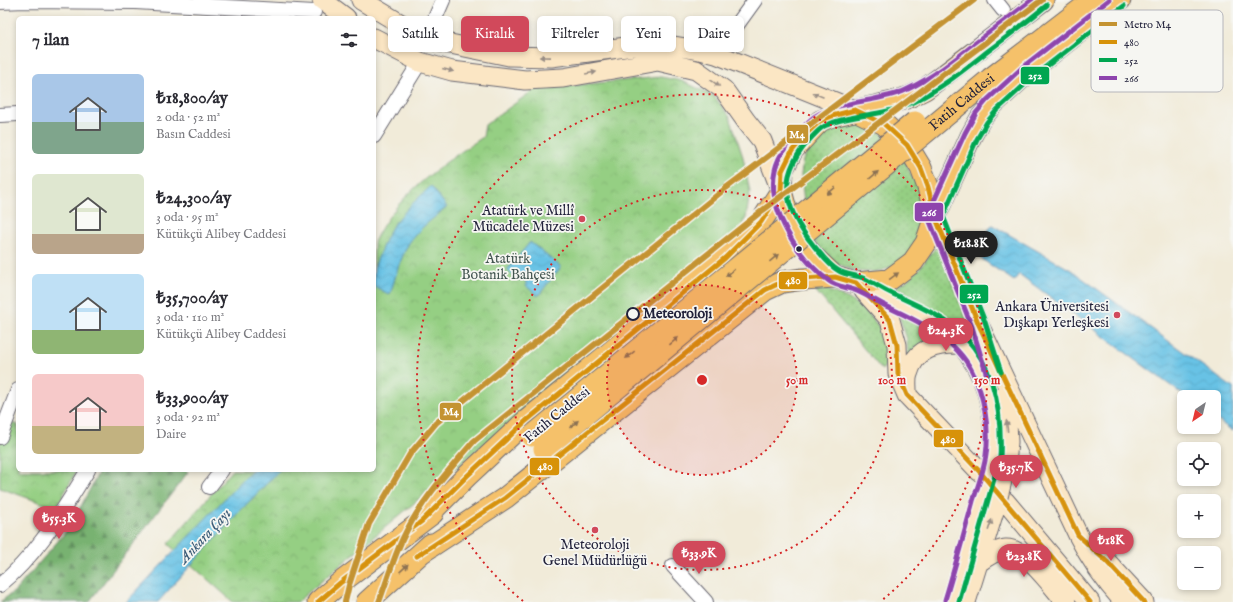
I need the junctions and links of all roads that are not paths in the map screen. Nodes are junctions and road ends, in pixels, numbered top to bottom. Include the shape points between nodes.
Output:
1 (361, 0) edge
2 (443, 0) edge
3 (755, 0) edge
4 (1043, 0) edge
5 (1069, 0) edge
6 (1093, 0) edge
7 (1120, 0) edge
8 (0, 2) edge
9 (317, 7) edge
10 (1107, 10) edge
11 (341, 16) edge
12 (388, 16) edge
13 (436, 16) edge
14 (1091, 22) edge
15 (376, 39) edge
16 (453, 44) edge
17 (716, 54) junction
18 (420, 62) junction
19 (855, 110) junction
20 (16, 114) edge
21 (0, 115) edge
22 (376, 133) edge
23 (780, 191) junction
24 (935, 216) junction
25 (835, 277) junction
26 (856, 283) junction
27 (979, 325) junction
28 (961, 344) junction
29 (16, 395) edge
30 (907, 395) junction
31 (0, 438) edge
32 (538, 442) junction
33 (1000, 461) junction
34 (87, 472) edge
35 (220, 472) edge
36 (980, 472) dead end
37 (209, 487) dead end
38 (995, 500) junction
39 (422, 521) junction
40 (1078, 535) junction
41 (421, 553) junction
42 (978, 563) junction
43 (673, 566) dead end
44 (0, 585) edge
45 (709, 601) edge
46 (318, 602) edge
47 (367, 602) edge
48 (952, 602) edge
49 (966, 602) edge
50 (1066, 602) edge
51 (1090, 602) edge
52 (1124, 602) edge
53 (1144, 602) edge

1 - 12 main road
2 - 13 street
3 - 17 street
4 - 19 main road via 924,89 893,102
5 -> 32 main road, Fatih Caddesi, bridge via 876,154
32 -> 6 main road, Fatih Caddesi, bridge via 990,79
7 - 10 main road
8 - 9 street via 135,2
9 - 11 main road
14 - 24 main road via 1029,71 981,118
15 - 18 main road
17 -> 16 main road via 656,43 551,57 510,56
19 -> 17 main road
18 - 22 street
18 -> 23 main road via 452,71 524,80 563,78 658,61 696,70 724,90 762,141
19 - 23 main road via 820,121 808,132 792,151 782,171
19 - 24 main road via 884,124 907,145 921,168
20 - 21 street
23 - 25 main road via 796,233 813,256
23 - 39 main road via 762,222 725,258 526,421
26 -> 24 main road via 889,280 913,262 926,243
24 - 27 main road
25 - 26 main road
25 - 41 main road via 782,282 764,290 506,498
26 - 28 main road via 929,320
26 - 30 main road via 890,320 897,345 898,374
33 -> 27 main road via 1008,442 1007,422
27 - 40 main road
28 - 30 main road via 944,343 927,349 914,360 907,375
28 - 33 main road via 974,362 989,399 994,440
29 - 31 street
30 - 36 main road
32 - 39 main road, Fatih Caddesi
32 - 41 main road, Fatih Caddesi
33 - 38 main road, bridge
34 - 44 street via 47,534 15,572
35 - 37 street
42 -> 38 main road
38 - 48 main road
38 - 51 main road
39 - 46 main road, Fatih Caddesi
40 - 52 main road via 1106,582
40 - 53 main road
47 -> 41 main road, Fatih Caddesi
42 - 49 main road
42 - 50 main road via 999,550 1016,551 1035,566
43 - 45 street

